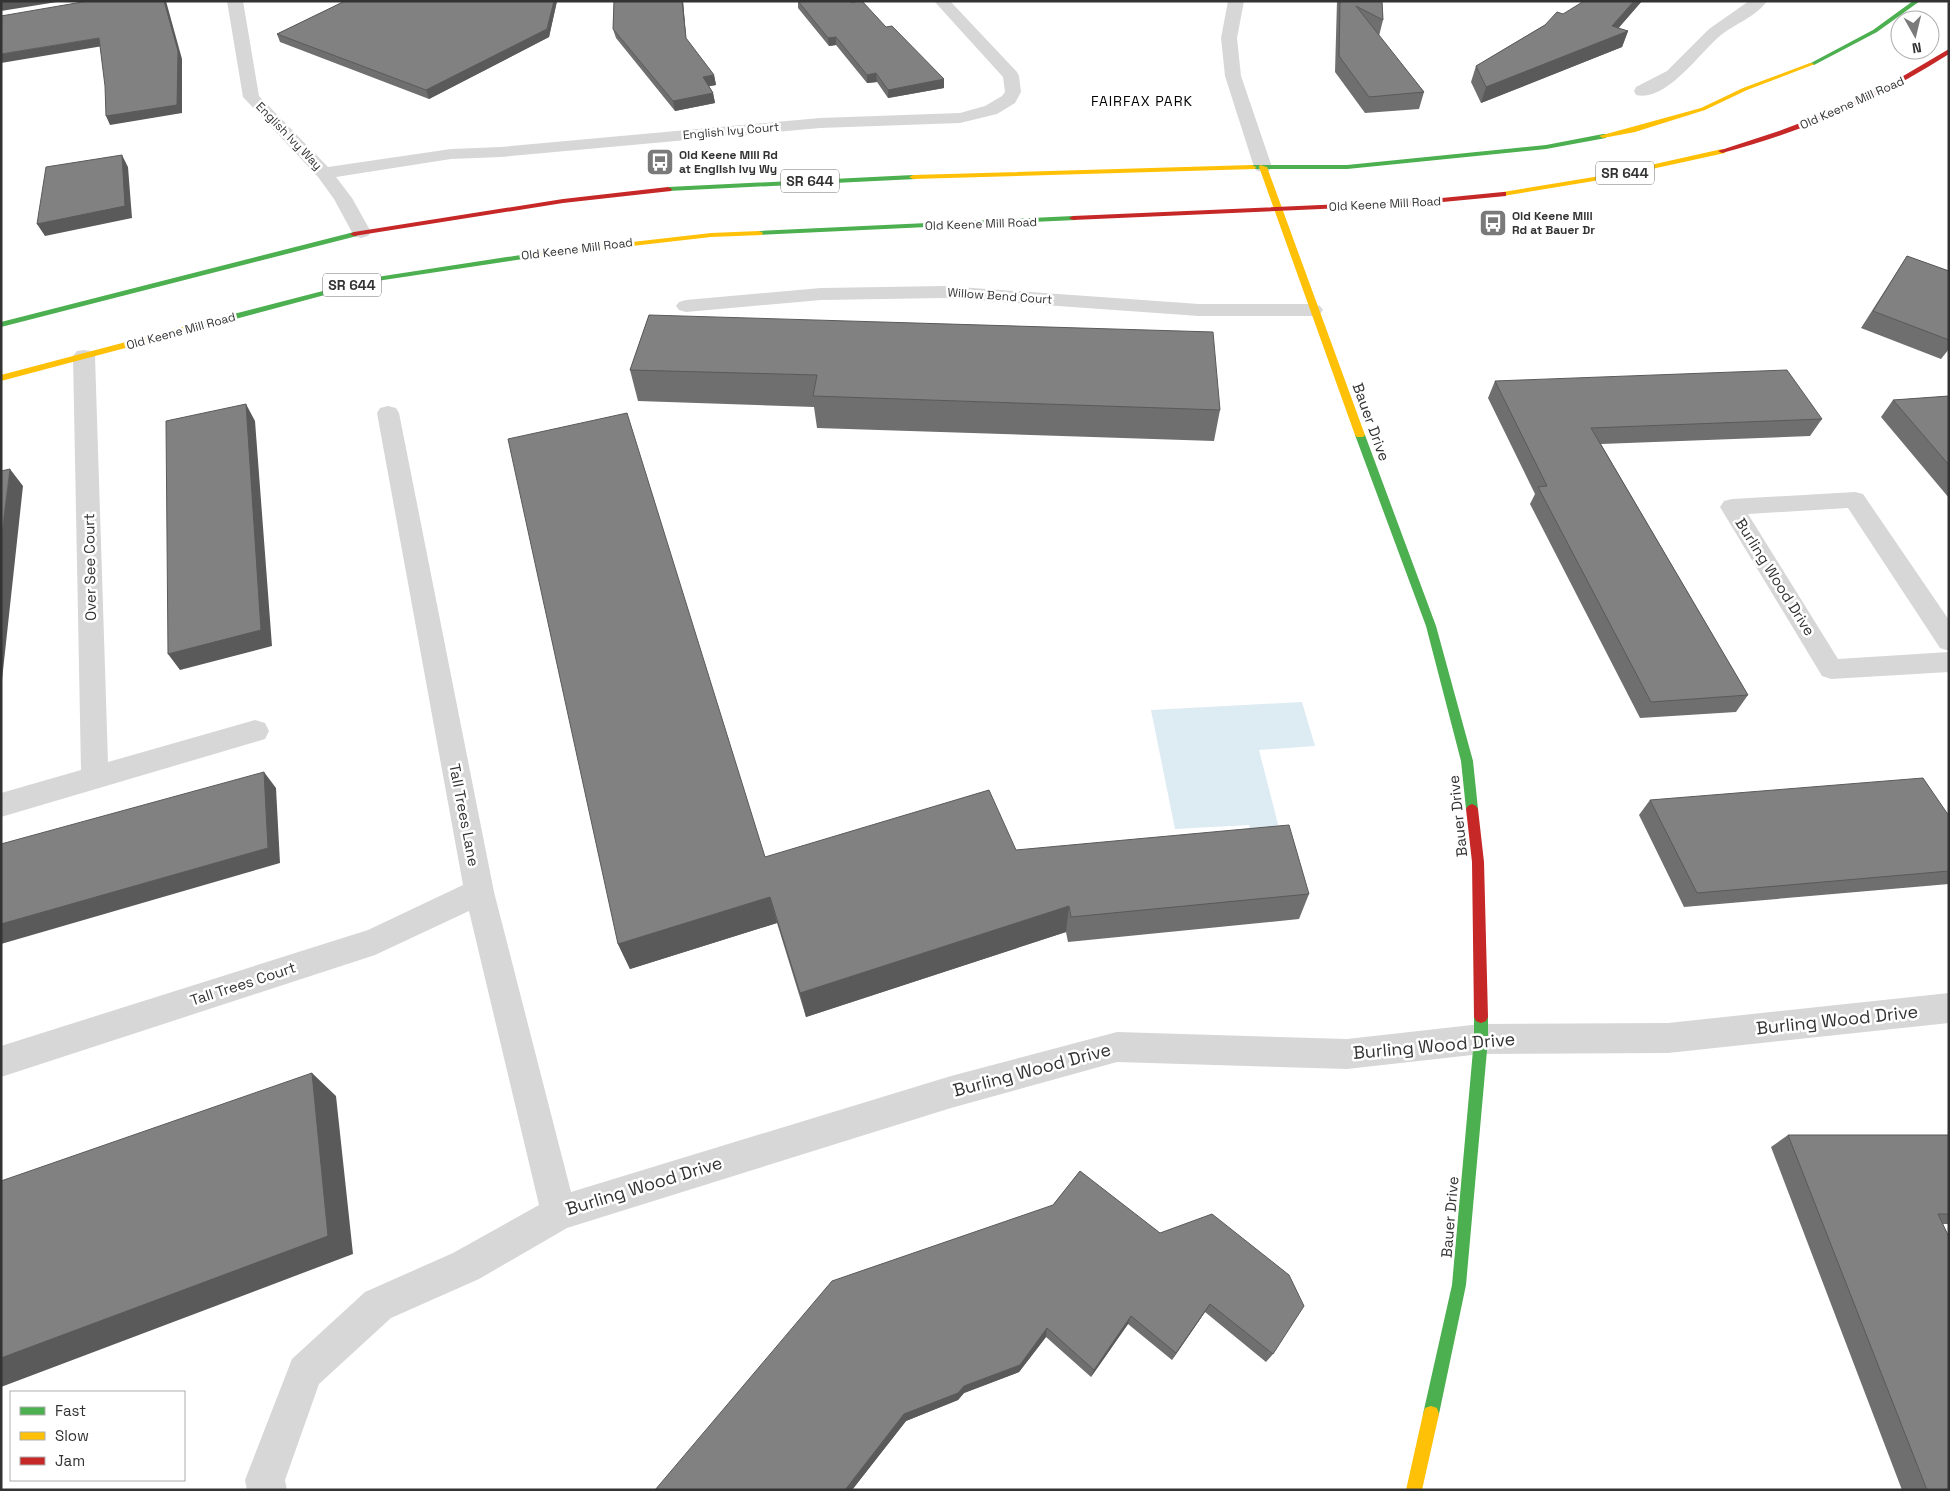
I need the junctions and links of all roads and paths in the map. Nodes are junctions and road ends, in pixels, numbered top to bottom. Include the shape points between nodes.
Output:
1 (234, 1) edge
2 (941, 1) edge
3 (1236, 1) edge
4 (1760, 1) edge
5 (1918, 1) edge
6 (1949, 51) edge
7 (1642, 90) dead end
8 (1263, 167) junction
9 (324, 173) junction
10 (1280, 211) junction
11 (361, 232) junction
12 (686, 306) dead end
13 (1313, 310) junction
14 (1, 325) edge
15 (84, 356) junction
16 (1, 378) edge
17 (388, 413) dead end
18 (1949, 641) edge
19 (1949, 662) edge
20 (255, 731) dead end
21 (94, 777) junction
22 (1, 805) edge
23 (478, 892) junction
24 (1949, 1008) edge
25 (1481, 1039) junction
26 (1, 1062) edge
27 (559, 1213) junction
28 (267, 1490) edge
29 (1414, 1490) edge

1 - 9 street, English Ivy Way via 251,97
2 - 9 street, English Ivy Court via 1011,76 1013,92 1009,99 991,110 960,118 820,124 452,154
3 - 8 street via 1228,38 1233,76
4 - 7 street via 1715,32 1672,75
5 - 8 main road, SR 644 via 1875,31 1805,67 1745,89 1703,109 1632,130 1546,147 1398,163
6 - 10 main road, Old Keene Mill Road / SR 644 via 1906,79 1812,123 1678,162 1565,186 1468,199
8 - 10 main road, Bauer Drive
8 - 11 main road, SR 644 via 711,186 563,200
9 - 11 street, English Ivy Way via 343,198
10 - 13 main road, Bauer Drive
10 - 15 main road, Old Keene Mill Road / SR 644 via 711,235 630,242 376,279
11 - 14 main road, SR 644
12 - 13 street, Willow Bend Court via 821,294 945,292 1199,310
13 - 25 main road, Bauer Drive via 1431,626 1467,761 1478,862
15 - 16 main road, Old Keene Mill Road / SR 644
15 - 21 street, Over See Court
17 - 23 street, Tall Trees Lane
18 - 19 street, Burling Wood Drive via 1855,500 1732,507 1831,669
20 - 21 street
21 - 22 street
23 - 26 street, Tall Trees Court via 376,941
23 - 27 street, Tall Trees Lane
24 - 25 street, Burling Wood Drive via 1668,1038
25 - 27 street, Burling Wood Drive via 1347,1054 1117,1047 951,1092
25 - 29 main road, Bauer Drive via 1459,1285
27 - 28 street, Burling Wood Drive via 466,1266 378,1305 305,1372 265,1480

